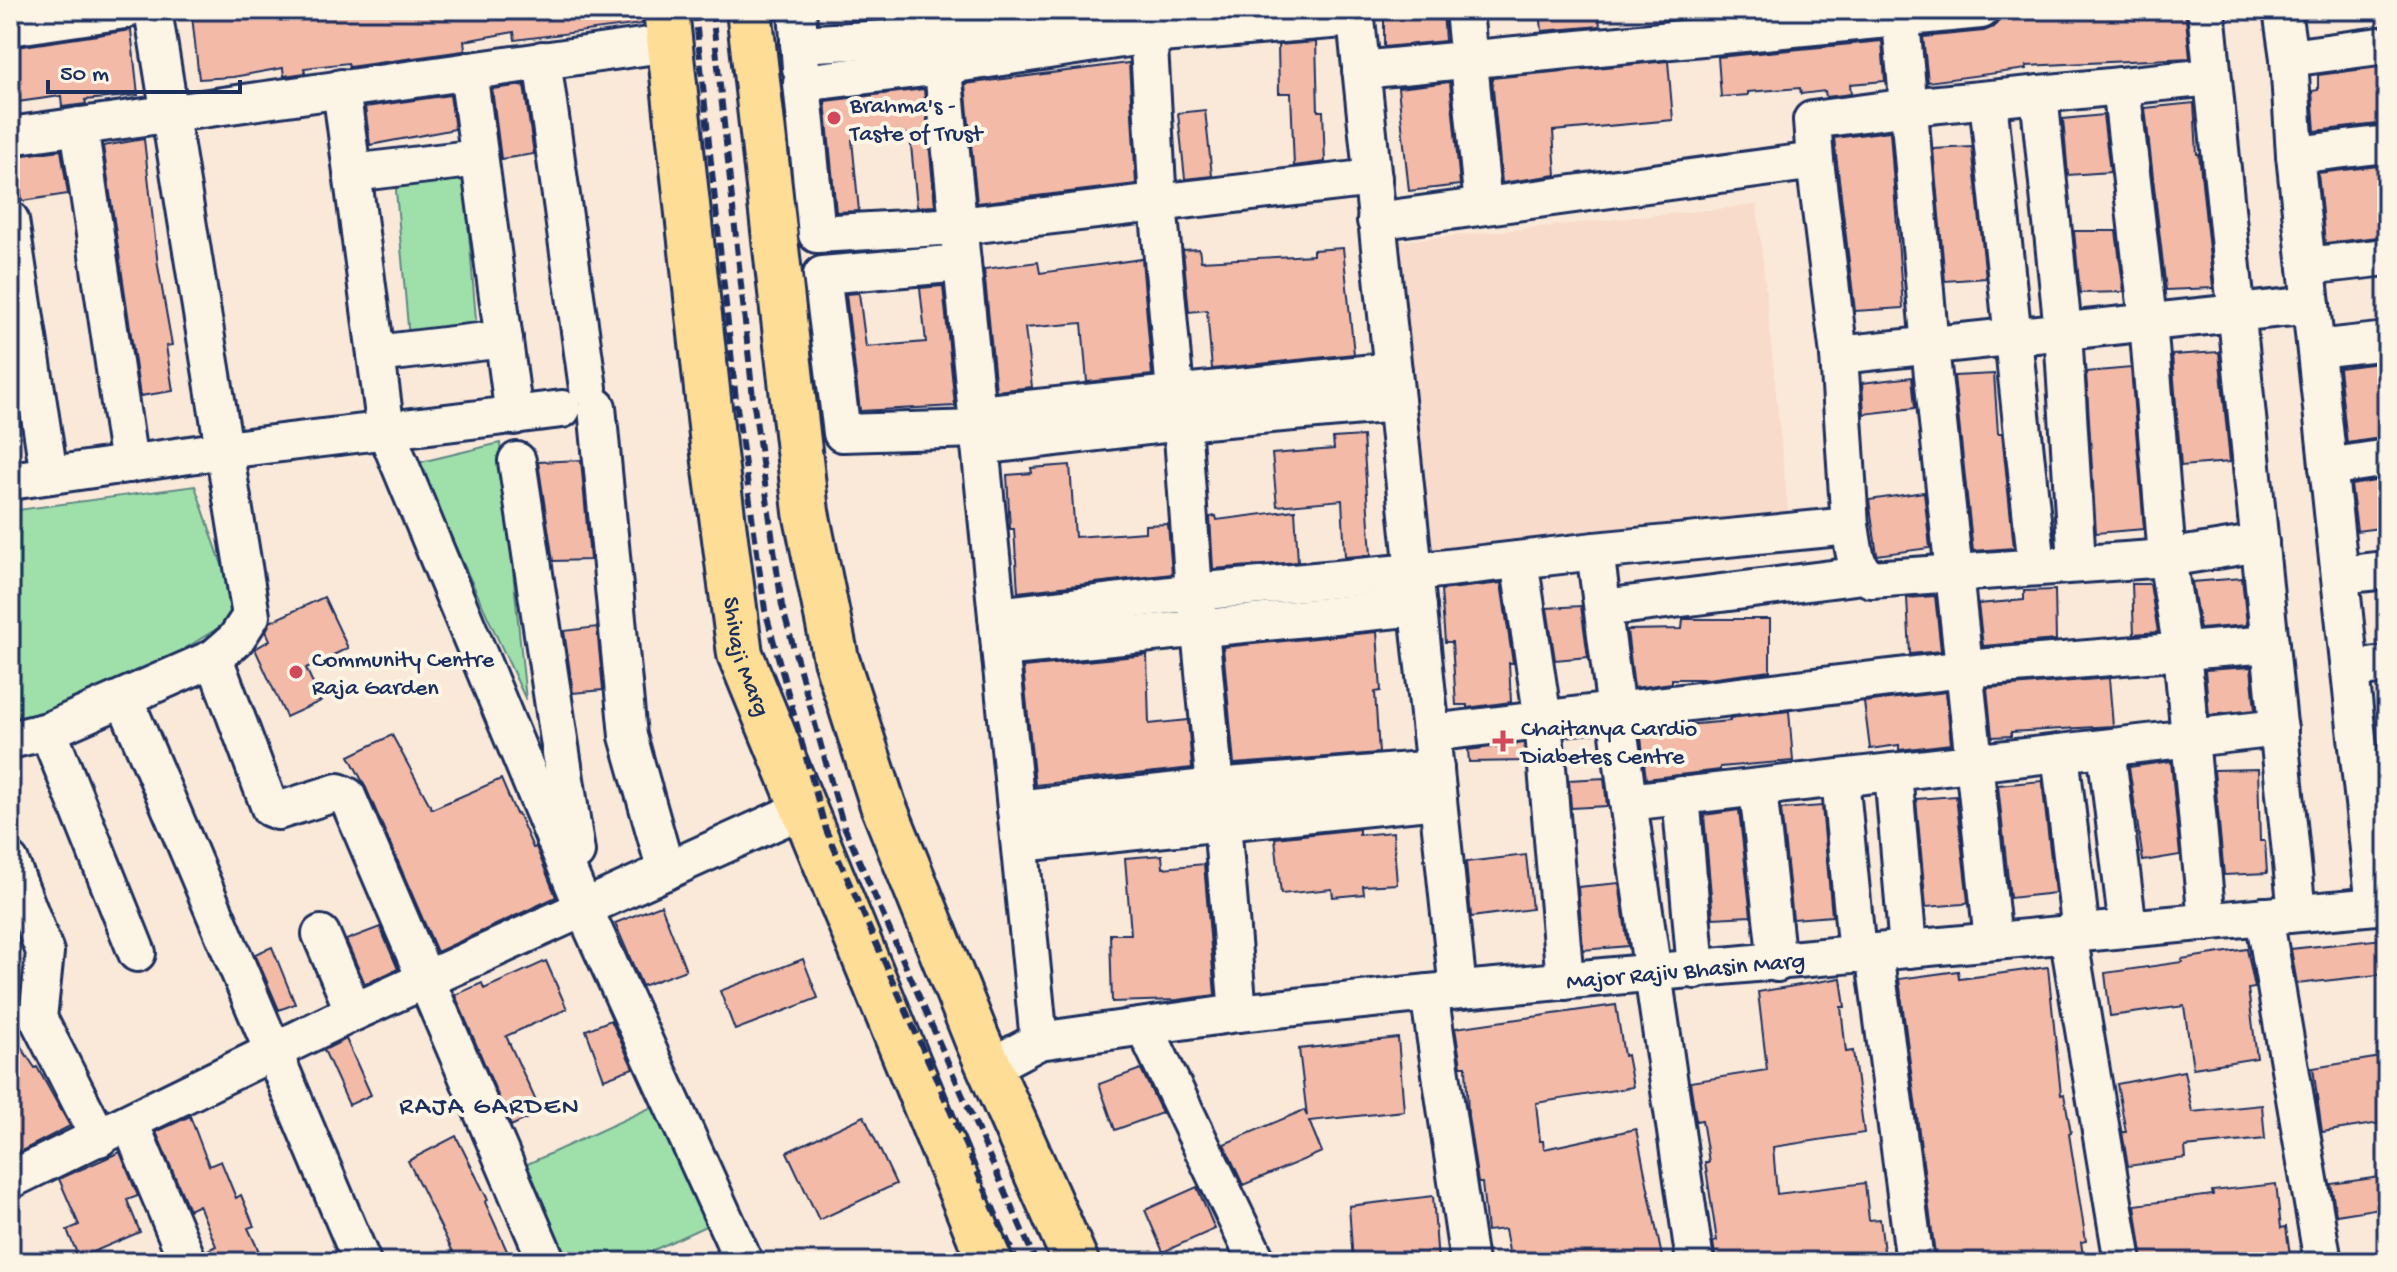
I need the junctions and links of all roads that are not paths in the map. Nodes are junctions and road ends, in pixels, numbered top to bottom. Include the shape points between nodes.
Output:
1 (125, 10) edge
2 (153, 10) edge
3 (749, 10) edge
4 (1115, 10) edge
5 (1464, 10) edge
6 (1981, 10) edge
7 (2206, 10) edge
8 (2282, 10) edge
9 (1356, 14) edge
10 (1900, 14) edge
11 (1147, 22) edge
12 (668, 26) edge
13 (10, 27) edge
14 (798, 27) edge
15 (940, 37) edge
16 (2387, 45) edge
17 (2289, 58) junction
18 (542, 60) junction
19 (1470, 60) junction
20 (1361, 70) junction
21 (468, 71) junction
22 (2212, 77) junction
23 (802, 83) junction
24 (2121, 86) junction
25 (341, 88) junction
26 (2039, 94) junction
27 (1988, 100) junction
28 (1909, 107) junction
29 (170, 112) junction
30 (79, 126) junction
31 (10, 136) edge
32 (2387, 144) edge
33 (2295, 155) junction
34 (479, 158) junction
35 (1815, 161) junction
36 (352, 173) junction
37 (1375, 200) junction
38 (1483, 206) junction
39 (1160, 215) junction
40 (10, 220) edge
41 (817, 234) junction
42 (961, 246) junction
43 (2387, 257) edge
44 (2307, 266) junction
45 (822, 275) junction
46 (2311, 305) junction
47 (2237, 313) junction
48 (2148, 321) junction
49 (2063, 331) junction
50 (2014, 337) junction
51 (504, 339) junction
52 (2387, 341) edge
53 (1930, 347) junction
54 (2316, 349) junction
55 (376, 354) junction
56 (1839, 355) junction
57 (1395, 387) junction
58 (582, 402) junction
59 (1179, 407) junction
60 (514, 416) junction
61 (979, 429) junction
62 (386, 431) junction
63 (224, 450) junction
64 (2387, 458) edge
65 (517, 461) dead end
66 (129, 464) junction
67 (2328, 467) junction
68 (49, 475) junction
69 (10, 481) edge
70 (1850, 526) junction
71 (2260, 543) junction
72 (1595, 551) junction
73 (2167, 558) junction
74 (1519, 560) junction
75 (2077, 564) junction
76 (2037, 567) junction
77 (2387, 570) edge
78 (1954, 574) junction
79 (1863, 575) junction
80 (2340, 575) junction
81 (1416, 589) junction
82 (1194, 592) junction
83 (1603, 608) junction
84 (1200, 630) junction
85 (999, 632) junction
86 (2270, 644) junction
87 (2182, 651) junction
88 (214, 658) junction
89 (2387, 665) edge
90 (1965, 669) junction
91 (2350, 669) junction
92 (124, 698) junction
93 (1618, 711) junction
94 (1543, 720) junction
95 (2279, 728) junction
96 (48, 731) junction
97 (1431, 733) junction
98 (2190, 738) junction
99 (10, 740) edge
100 (2106, 748) junction
101 (2060, 753) junction
102 (1975, 762) junction
103 (2374, 764) edge
104 (1893, 772) junction
105 (1840, 778) junction
106 (1436, 784) junction
107 (1215, 787) junction
108 (1758, 789) junction
109 (1681, 795) junction
110 (1628, 802) junction
111 (803, 809) junction
112 (1222, 823) junction
113 (1018, 826) junction
114 (10, 862) edge
115 (666, 871) junction
116 (2381, 906) edge
117 (584, 909) junction
118 (2280, 915) junction
119 (2207, 922) junction
120 (2128, 929) junction
121 (321, 934) dead end
122 (2075, 934) junction
123 (1993, 941) junction
124 (1880, 952) junction
125 (137, 953) dead end
126 (1777, 963) junction
127 (1696, 970) junction
128 (1655, 974) junction
129 (425, 980) junction
130 (1565, 981) junction
131 (1444, 992) junction
132 (354, 1012) junction
133 (1238, 1013) junction
134 (1145, 1028) junction
135 (1039, 1041) junction
136 (273, 1052) junction
137 (990, 1067) junction
138 (114, 1131) junction
139 (10, 1180) edge
140 (188, 1262) edge
141 (362, 1262) edge
142 (547, 1262) edge
143 (744, 1262) edge
144 (990, 1262) edge
145 (1076, 1262) edge
146 (1257, 1262) edge
147 (1469, 1262) edge
148 (1695, 1262) edge
149 (1915, 1262) edge
150 (2123, 1262) edge
151 (2323, 1262) edge

1 - 13 street
2 - 29 street
3 - 137 main road via 806,512 836,659 883,805
4 - 15 street
5 - 19 street
6 - 10 street
7 - 22 street
8 - 17 street
9 - 11 street
9 - 20 street
10 - 19 street
10 - 28 street
11 - 15 street
11 - 39 street
12 - 18 street
12 - 111 main road, Shivaji Marg via 740,654
14 - 15 street
14 - 23 street
15 - 23 street
15 - 42 street
16 - 17 street
17 - 33 street
18 - 21 street
18 - 58 street
19 - 20 street
19 - 38 street
20 - 37 street
21 - 25 street
21 - 34 street
22 - 24 street
22 - 47 street
23 - 41 street
24 - 26 street
24 - 48 street
25 - 29 street
25 - 36 street
26 - 27 street
26 - 49 street
27 - 28 street
27 - 50 street
28 - 35 street via 1812,120
28 - 53 street
29 - 30 street
29 - 63 street
30 - 31 street
30 - 66 street
32 - 33 street
33 - 44 street
34 - 36 street
34 - 51 street
35 - 38 street
35 - 56 street
36 - 55 street
37 - 38 street
37 - 39 street
37 - 57 street
39 - 42 street
39 - 59 street
40 - 68 street
41 - 42 street
41 - 45 street
42 - 45 street
42 - 61 street
43 - 44 street
44 - 46 street
45 - 61 street via 842,433
46 - 47 street
46 - 54 street
47 - 48 street
47 - 71 street
48 - 49 street
48 - 73 street
49 - 50 street
49 - 75 street
50 - 53 street
50 - 76 street
51 - 55 street
51 - 60 street
52 - 54 street
53 - 56 street
53 - 78 street
54 - 67 street
55 - 62 street
56 - 70 street
57 - 59 street
57 - 81 street
58 - 60 street
58 - 115 street via 628,736
59 - 61 street
59 - 82 street
60 - 62 street
61 - 85 street
62 - 63 street
62 - 117 street
63 - 66 street
63 - 88 street via 251,616
64 - 67 street
65 - 117 street
66 - 68 street
67 - 80 street
68 - 69 street
70 - 72 street
70 - 79 street
71 - 73 street
71 - 86 street
72 - 74 street
72 - 83 street
73 - 75 street
73 - 87 street
74 - 81 street
74 - 94 street
75 - 76 street
76 - 78 street
77 - 80 street
78 - 79 street via 1871,579
78 - 90 street
79 - 83 street
80 - 91 street
81 - 82 street
81 - 84 street
81 - 97 street
82 - 84 street
82 - 85 street
83 - 93 street
84 - 85 street
84 - 107 street
85 - 113 street
86 - 87 street
86 - 95 street
87 - 90 street
87 - 98 street
88 - 92 street
88 - 129 street via 270,808 282,810 338,792 347,796
89 - 91 street
90 - 93 street
90 - 102 street
91 - 103 street
92 - 96 street
92 - 136 street
93 - 94 street
93 - 110 street
94 - 97 street
94 - 130 street
95 - 98 street
95 - 118 street
96 - 99 street
96 - 125 street
97 - 106 street
98 - 100 street
98 - 119 street
100 - 101 street
100 - 120 street
101 - 102 street
101 - 122 street
102 - 104 street
102 - 123 street
103 - 116 street
104 - 105 street
104 - 124 street
105 - 108 street
105 - 124 street
106 - 107 street
106 - 112 street
106 - 131 street
107 - 112 street
107 - 113 street
108 - 109 street
108 - 126 street
109 - 110 street
109 - 127 street
110 - 128 street
111 - 115 street
111 - 144 main road, Shivaji Marg
112 - 113 street
112 - 133 street
113 - 135 street
114 - 138 street via 45,952 38,1018
115 - 117 street
116 - 118 street, Major Rajiv Bhasin Marg
117 - 129 street
117 - 143 street
118 - 119 street, Major Rajiv Bhasin Marg
118 - 151 street
119 - 120 street, Major Rajiv Bhasin Marg
120 - 122 street, Major Rajiv Bhasin Marg
121 - 132 street
122 - 123 street, Major Rajiv Bhasin Marg
122 - 150 street
123 - 124 street, Major Rajiv Bhasin Marg
124 - 126 street, Major Rajiv Bhasin Marg
124 - 149 street
126 - 127 street, Major Rajiv Bhasin Marg
127 - 128 street, Major Rajiv Bhasin Marg
128 - 130 street, Major Rajiv Bhasin Marg
128 - 148 street
129 - 132 street
129 - 142 street
130 - 131 street, Major Rajiv Bhasin Marg
131 - 133 street, Major Rajiv Bhasin Marg
131 - 147 street
132 - 136 street
133 - 134 street, Major Rajiv Bhasin Marg
134 - 135 street, Major Rajiv Bhasin Marg
134 - 146 street
135 - 137 street, Major Rajiv Bhasin Marg
136 - 138 street
136 - 141 street
137 - 145 main road
138 - 139 street
138 - 140 street

